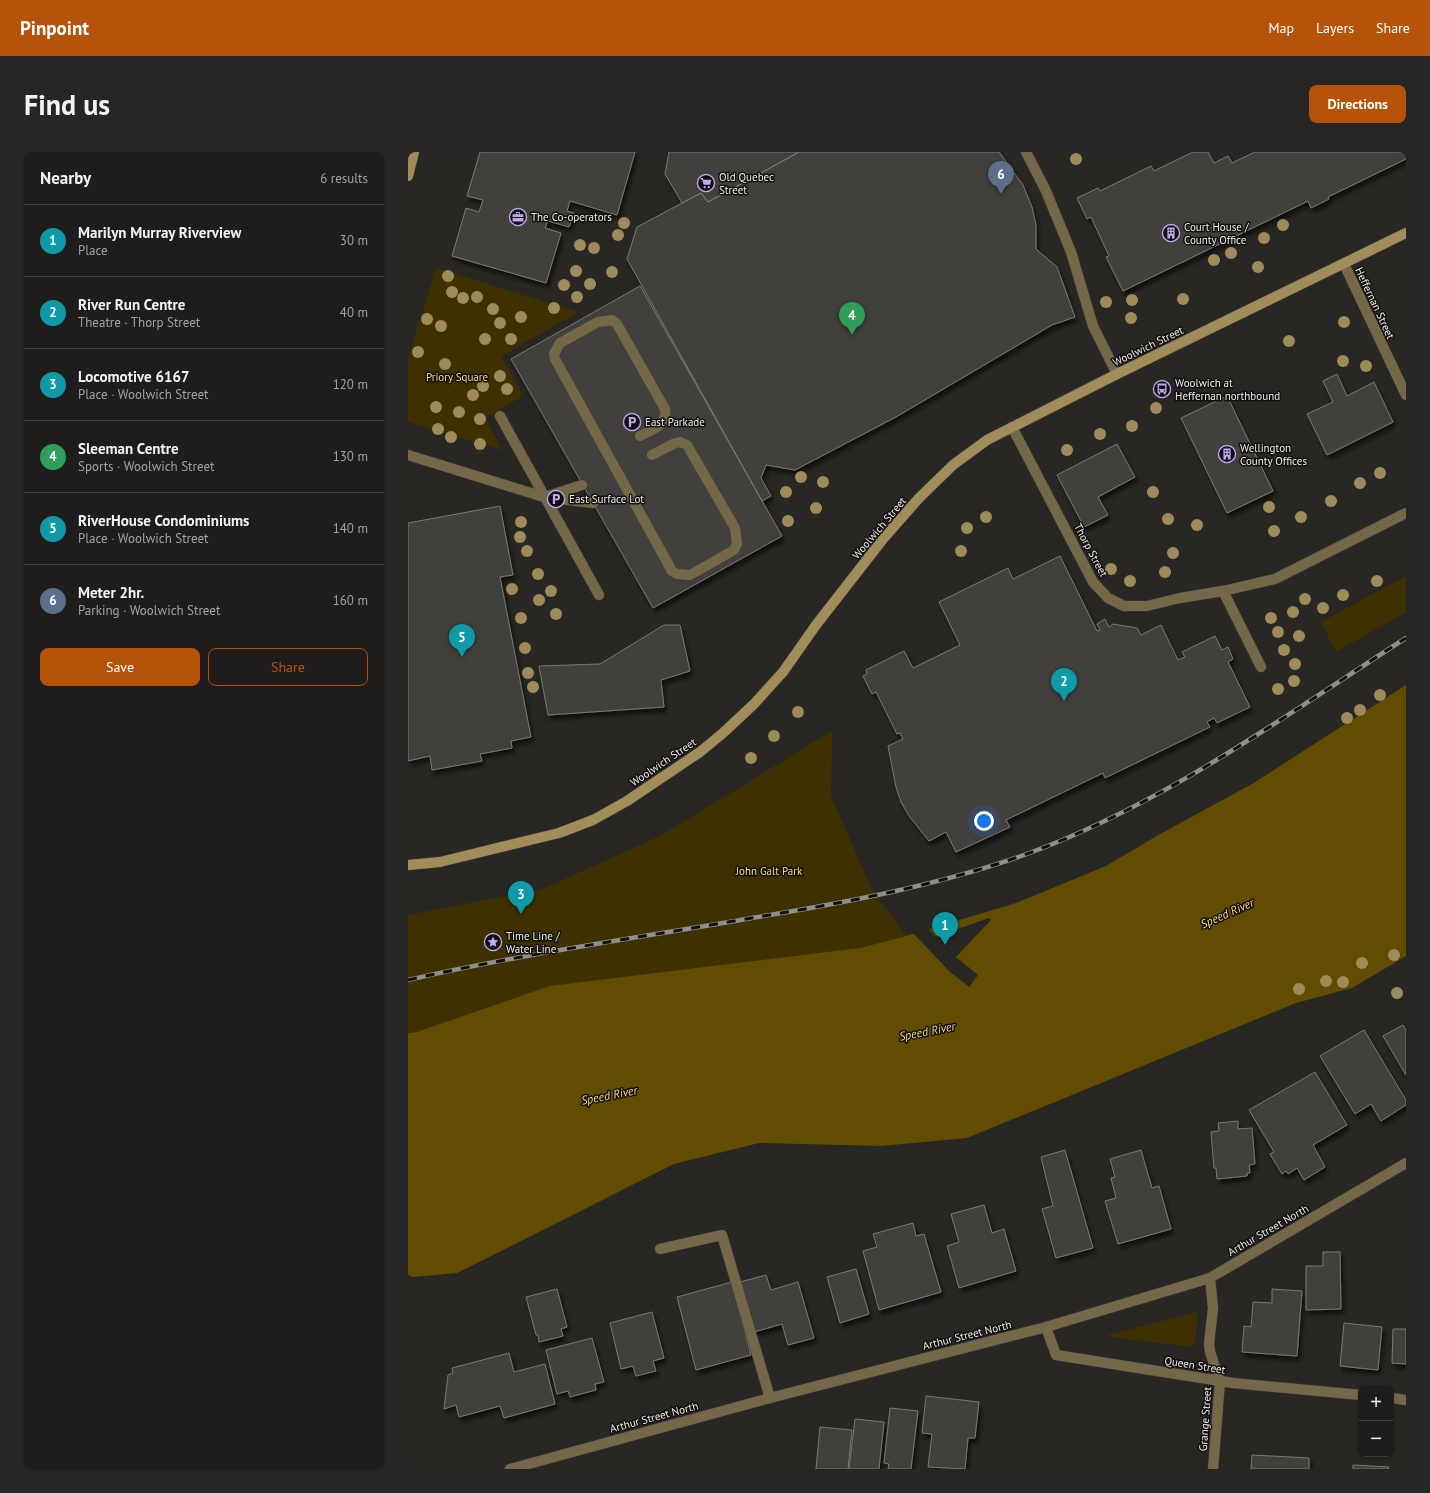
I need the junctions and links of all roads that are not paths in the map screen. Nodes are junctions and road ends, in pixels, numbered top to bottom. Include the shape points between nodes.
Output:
1 (414, 152) edge
2 (1026, 152) edge
3 (408, 176) edge
4 (1406, 233) edge
5 (1344, 264) junction
6 (1117, 374) junction
7 (1406, 395) edge
8 (500, 416) dead end
9 (1012, 426) junction
10 (640, 436) dead end
11 (408, 455) edge
12 (652, 455) dead end
13 (582, 485) dead end
14 (544, 497) junction
15 (593, 504) dead end
16 (1406, 513) edge
17 (1223, 591) junction
18 (599, 595) dead end
19 (1261, 667) dead end
20 (408, 865) edge
21 (1406, 1163) edge
22 (660, 1249) dead end
23 (1210, 1278) junction
24 (1046, 1327) junction
25 (1220, 1381) junction
26 (1358, 1395) edge
27 (770, 1398) junction
28 (1394, 1398) edge
29 (1406, 1400) edge
30 (510, 1469) edge
31 (1213, 1469) edge

1 - 3 main road
2 - 6 street via 1046,191 1071,252 1093,326
4 - 5 main road, Woolwich Street
5 - 6 main road, Woolwich Street
5 - 7 street, Heffernan Street
6 - 9 main road, Woolwich Street
8 - 14 street
9 - 17 street, Thorp Street via 1093,582 1108,598 1124,606 1147,606
9 - 20 main road, Woolwich Street via 987,440 953,465 919,498 845,587 783,672 724,733 700,752 627,801 593,820 497,849 440,862
10 - 12 street via 663,423 666,417 665,409 617,324 612,320 598,322 560,344 554,354 555,359 672,571 690,575 734,550 737,544 735,528 687,445 680,442
11 - 14 street
13 - 14 street
14 - 15 street
14 - 18 street
16 - 17 street, Thorp Street via 1275,579
17 - 19 street
21 - 23 street, Arthur Street North
22 - 27 street via 722,1234
23 - 24 street, Arthur Street North
23 - 25 street, Grange Street via 1213,1308 1209,1344
24 - 25 street, Queen Street via 1056,1355
24 - 27 street, Arthur Street North
25 - 26 street, Queen Street
25 - 31 street, Grange Street
27 - 30 street, Arthur Street North
28 - 29 street

